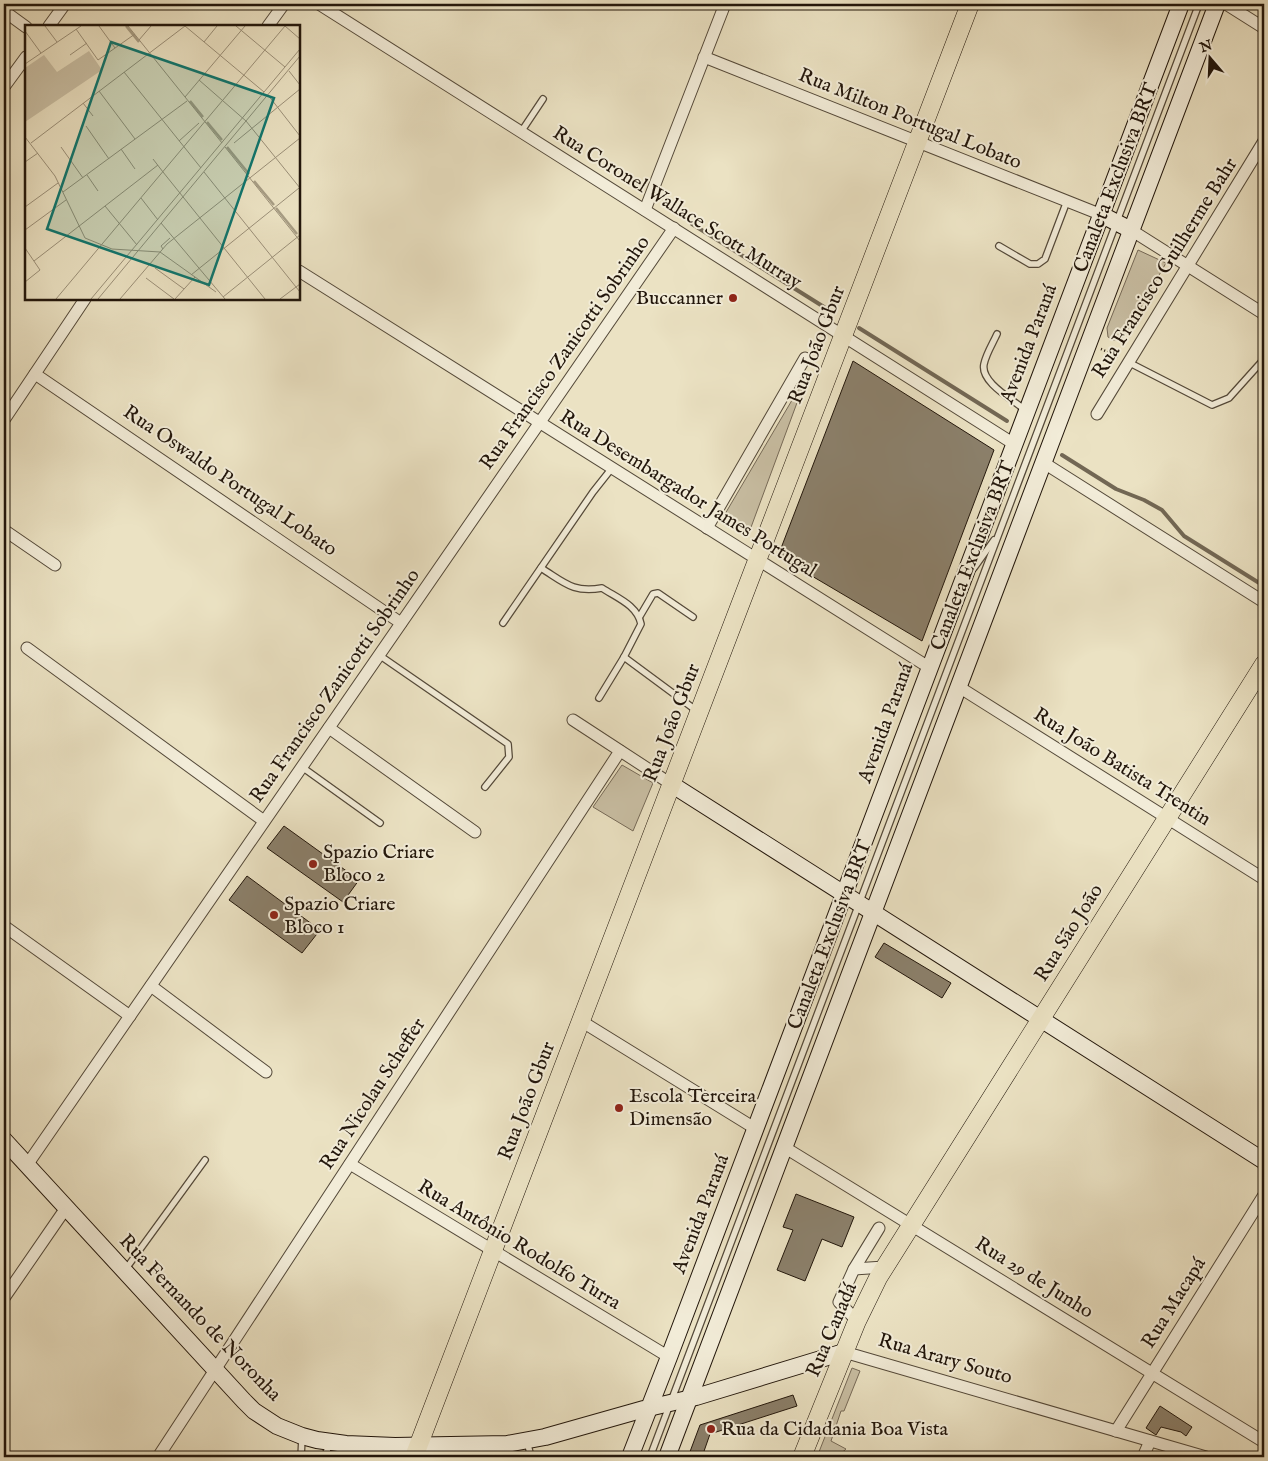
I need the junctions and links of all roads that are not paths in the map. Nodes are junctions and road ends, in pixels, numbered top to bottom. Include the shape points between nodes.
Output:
1 (65, 4) edge
2 (284, 4) edge
3 (319, 4) edge
4 (725, 4) edge
5 (970, 4) edge
6 (1182, 4) edge
7 (1199, 4) edge
8 (1217, 4) edge
9 (1226, 4) edge
10 (4, 10) edge
11 (25, 25) edge
12 (50, 25) edge
13 (269, 25) edge
14 (1264, 28) edge
15 (704, 57) junction
16 (25, 58) edge
17 (4, 87) edge
18 (543, 99) dead end
19 (521, 132) junction
20 (1264, 141) edge
21 (917, 142) junction
22 (1067, 201) junction
23 (645, 210) junction
24 (1102, 215) junction
25 (1116, 222) junction
26 (674, 228) junction
27 (1131, 230) junction
28 (999, 246) dead end
29 (1188, 265) junction
30 (300, 272) edge
31 (85, 300) edge
32 (1264, 314) edge
33 (997, 334) dead end
34 (843, 336) junction
35 (805, 358) dead end
36 (1264, 359) edge
37 (1128, 362) junction
38 (35, 374) junction
39 (1026, 411) junction
40 (1097, 414) dead end
41 (4, 420) edge
42 (540, 423) junction
43 (1014, 444) junction
44 (1044, 463) junction
45 (612, 468) junction
46 (707, 528) junction
47 (4, 530) edge
48 (999, 532) junction
49 (757, 560) junction
50 (55, 564) dead end
51 (541, 568) junction
52 (959, 590) junction
53 (1264, 602) edge
54 (640, 616) junction
55 (693, 617) dead end
56 (401, 623) junction
57 (503, 623) dead end
58 (27, 648) dead end
59 (379, 655) junction
60 (624, 657) junction
61 (1264, 664) edge
62 (930, 668) junction
63 (959, 687) junction
64 (599, 698) dead end
65 (698, 713) junction
66 (573, 720) dead end
67 (329, 728) junction
68 (620, 751) junction
69 (302, 767) junction
70 (671, 784) junction
71 (485, 787) dead end
72 (1167, 818) junction
73 (264, 821) junction
74 (380, 823) dead end
75 (475, 832) dead end
76 (1264, 879) edge
77 (845, 894) junction
78 (859, 904) junction
79 (873, 913) junction
80 (4, 926) edge
81 (151, 986) junction
82 (130, 1016) junction
83 (1040, 1020) junction
84 (581, 1021) junction
85 (266, 1072) dead end
86 (756, 1129) junction
87 (4, 1140) edge
88 (784, 1147) junction
89 (205, 1160) dead end
90 (1264, 1161) edge
91 (350, 1164) junction
92 (27, 1165) junction
93 (1264, 1195) edge
94 (66, 1208) junction
95 (910, 1224) junction
96 (879, 1228) dead end
97 (493, 1250) junction
98 (884, 1267) junction
99 (854, 1269) junction
100 (124, 1271) junction
101 (4, 1298) edge
102 (857, 1321) junction
103 (844, 1352) junction
104 (669, 1357) junction
105 (215, 1370) junction
106 (1152, 1373) junction
107 (689, 1398) junction
108 (672, 1403) junction
109 (649, 1408) junction
110 (1116, 1431) junction
111 (302, 1436) junction
112 (1150, 1441) junction
113 (1264, 1442) edge
114 (529, 1449) edge
115 (363, 1451) edge
116 (416, 1452) edge
117 (327, 1453) edge
118 (158, 1457) edge
119 (301, 1457) edge
120 (630, 1457) edge
121 (650, 1457) edge
122 (667, 1457) edge
123 (802, 1457) edge
124 (1143, 1457) edge
125 (1206, 1457) edge

1 - 12 street
2 - 13 street
3 - 19 street, Rua Coronel Wallace Scott Murray
4 - 15 street
5 - 21 main road, Rua João Gbur
6 - 24 street, Avenida Paraná
7 - 25 lane, Canaleta Exclusiva BRT
8 - 27 street
9 - 14 street
10 - 11 street
15 - 21 street, Rua Milton Portugal Lobato
15 - 23 street
16 - 17 street
18 - 19 lane
19 - 23 street, Rua Coronel Wallace Scott Murray
20 - 29 street, Rua Francisco Guilherme Bahr
21 - 22 street, Rua Milton Portugal Lobato
21 - 34 main road, Rua João Gbur
22 - 24 street, Rua Milton Portugal Lobato
22 - 28 lane via 1045,259 1038,264 1030,264
23 - 26 street, Rua Coronel Wallace Scott Murray
24 - 25 street
24 - 39 street, Avenida Paraná
25 - 27 street
25 - 48 lane, Canaleta Exclusiva BRT
26 - 34 street, Rua Coronel Wallace Scott Murray
26 - 42 street, Rua Francisco Zanicotti Sobrinho
27 - 29 street
27 - 44 street
29 - 32 street
29 - 37 street, Rua Francisco Guilherme Bahr
30 - 42 street, Rua Desembargador James Portugal
31 - 38 street
33 - 39 lane via 984,364 984,373 989,382
34 - 43 street, Rua Coronel Wallace Scott Murray
34 - 49 main road, Rua João Gbur
35 - 46 street
36 - 37 lane via 1229,398 1212,405
37 - 40 street, Rua Francisco Guilherme Bahr
38 - 41 street
38 - 56 street, Rua Oswaldo Portugal Lobato
39 - 43 street, Avenida Paraná
42 - 45 street, Rua Desembargador James Portugal
42 - 56 street, Rua Francisco Zanicotti Sobrinho
43 - 52 street, Avenida Paraná
44 - 53 street
44 - 63 street
45 - 46 street, Rua Desembargador James Portugal
45 - 51 lane
46 - 49 street, Rua Desembargador James Portugal
47 - 50 street
48 - 52 lane
48 - 78 lane, Canaleta Exclusiva BRT
49 - 62 street, Rua Desembargador James Portugal
49 - 65 main road, Rua João Gbur
51 - 54 lane via 572,588 602,588 633,607
51 - 57 lane
52 - 62 street, Avenida Paraná
54 - 55 lane via 653,594 658,593
54 - 60 lane via 641,624
56 - 59 street, Rua Francisco Zanicotti Sobrinho
58 - 73 street
59 - 67 street, Rua Francisco Zanicotti Sobrinho
59 - 71 lane via 508,744 510,757
60 - 64 lane
60 - 65 lane
61 - 72 main road, Rua São João
62 - 77 street, Avenida Paraná
63 - 72 street, Rua João Batista Trentin
63 - 79 street
65 - 70 main road, Rua João Gbur
66 - 68 street
67 - 69 street, Rua Francisco Zanicotti Sobrinho
67 - 75 street
68 - 70 street
68 - 91 street, Rua Nicolau Scheffer
69 - 73 street, Rua Francisco Zanicotti Sobrinho
69 - 74 lane
70 - 77 street
70 - 84 main road, Rua João Gbur
72 - 76 street, Rua João Batista Trentin
72 - 83 main road, Rua São João
73 - 81 street, Rua Francisco Zanicotti Sobrinho
77 - 78 street
77 - 86 street, Avenida Paraná
78 - 79 street
78 - 108 lane, Canaleta Exclusiva BRT
79 - 83 street
79 - 88 street
80 - 82 street
81 - 82 street, Rua Francisco Zanicotti Sobrinho
81 - 85 street
82 - 92 street, Rua Francisco Zanicotti Sobrinho
83 - 90 street
83 - 95 main road, Rua São João
84 - 86 street
84 - 97 main road, Rua João Gbur
86 - 104 street, Avenida Paraná
87 - 92 street, Rua Fernando de Noronha
88 - 95 street, Rua 29 de Junho
88 - 107 street
89 - 100 lane
91 - 97 street, Rua Antônio Rodolfo Turra
91 - 105 street, Rua Nicolau Scheffer
92 - 94 street, Rua Fernando de Noronha
93 - 106 street, Rua Macapá
94 - 100 street, Rua Fernando de Noronha
94 - 101 street
95 - 98 main road, Rua Canadá
95 - 106 street, Rua 29 de Junho
96 - 99 street
97 - 104 street, Rua Antônio Rodolfo Turra
97 - 116 main road, Rua João Gbur
98 - 99 street
98 - 102 main road, Rua Canadá
99 - 102 street via 839,1302
100 - 105 street, Rua Fernando de Noronha
102 - 103 main road, Rua Canadá
103 - 107 street
103 - 110 street, Rua Arary Souto
103 - 123 main road, Rua Canadá
104 - 109 street, Avenida Paraná
105 - 111 street, Rua Fernando de Noronha via 254,1411 277,1426
105 - 118 street, Rua Nicolau Scheffer
106 - 110 street, Rua Macapá
106 - 113 street, Rua 29 de Junho
107 - 108 street
107 - 122 street
108 - 109 street, Rua Fernando de Noronha
108 - 121 lane, Canaleta Exclusiva BRT
109 - 114 street, Rua Fernando de Noronha
109 - 120 street, Avenida Paraná
110 - 112 street, Rua Arary Souto
111 - 117 street, Rua Fernando de Noronha
111 - 119 lane
112 - 124 street
112 - 125 street, Rua Arary Souto
114 - 116 street, Rua Fernando de Noronha via 487,1446
115 - 116 street, Rua Fernando de Noronha
115 - 117 street, Rua Fernando de Noronha

